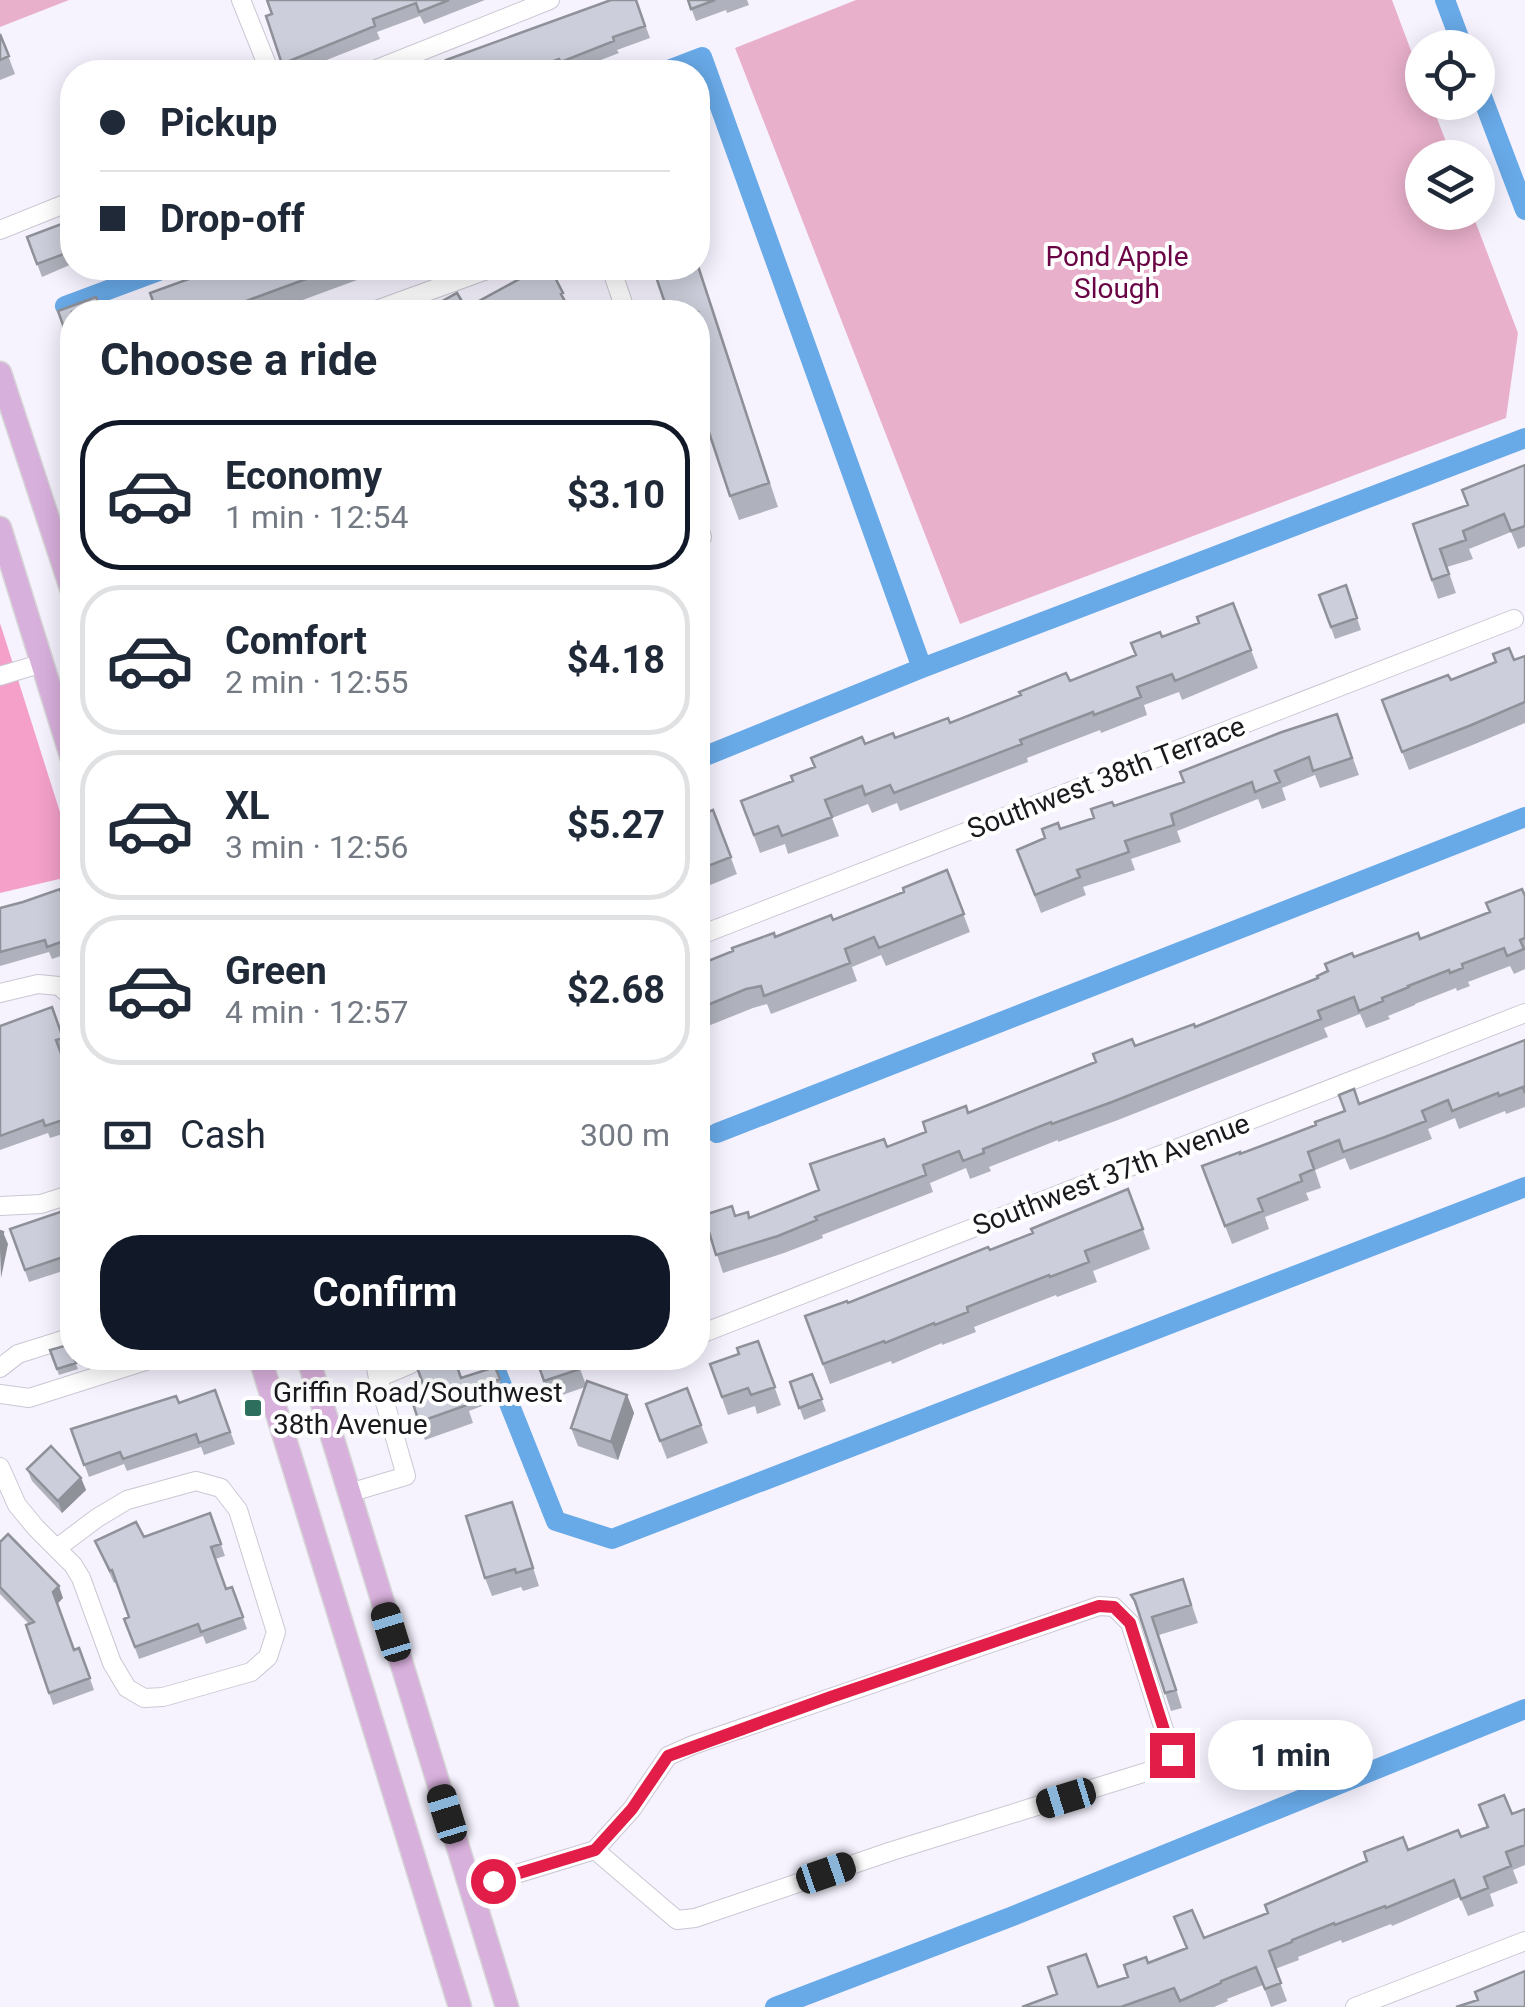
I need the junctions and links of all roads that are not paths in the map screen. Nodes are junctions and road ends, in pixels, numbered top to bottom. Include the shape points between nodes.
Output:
1 (240, 0) edge
2 (550, 0) edge
3 (265, 60) edge
4 (398, 60) edge
5 (60, 205) edge
6 (0, 230) edge
7 (459, 280) edge
8 (403, 300) edge
9 (2, 383) edge
10 (0, 528) edge
11 (60, 545) edge
12 (1514, 619) dead end
13 (42, 664) junction
14 (0, 676) edge
15 (60, 721) edge
16 (710, 931) edge
17 (60, 990) edge
18 (0, 994) edge
19 (1525, 1013) edge
20 (60, 1198) edge
21 (0, 1206) edge
22 (710, 1330) edge
23 (60, 1341) edge
24 (0, 1368) edge
25 (118, 1370) edge
26 (264, 1370) edge
27 (312, 1370) edge
28 (376, 1370) edge
29 (397, 1370) edge
30 (378, 1378) junction
31 (0, 1394) edge
32 (0, 1467) edge
33 (349, 1493) junction
34 (57, 1548) junction
35 (595, 1850) junction
36 (470, 1888) junction
37 (1525, 1941) edge
38 (460, 2007) edge
39 (507, 2007) edge
40 (1356, 2007) edge

1 - 3 street
2 - 4 street
5 - 6 street
7 - 8 street
9 - 11 main road
10 - 13 main road
12 - 16 street, Southwest 38th Terrace
13 - 14 street
13 - 15 main road
17 - 18 street via 38,984
19 - 22 street, Southwest 37th Avenue
20 - 21 street
23 - 24 street via 18,1354
25 - 31 street via 30,1398
26 - 38 main road
27 - 33 main road
28 - 30 street
29 - 30 street
30 - 33 street via 406,1476
32 - 34 street via 17,1505
33 - 36 main road
34 - 34 street via 127,1500 196,1482 220,1488 238,1510 276,1632 268,1657 251,1672 144,1698 127,1688 112,1663 81,1578
35 - 35 street via 677,1920 695,1918 1172,1764 1172,1755 1130,1623 1114,1607 1099,1606 668,1756
35 - 36 street
36 - 39 main road
37 - 40 street

